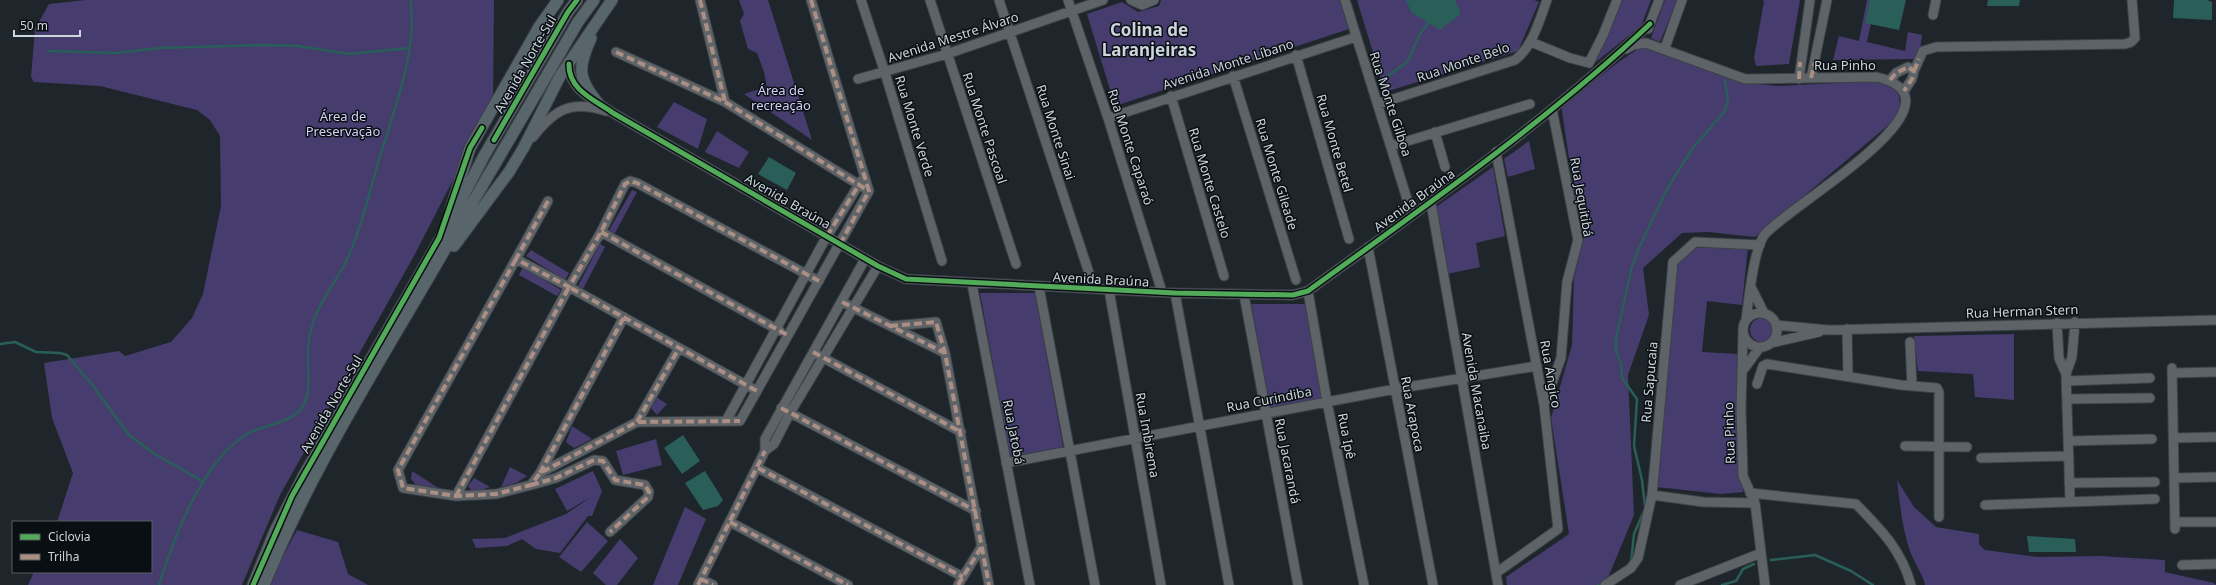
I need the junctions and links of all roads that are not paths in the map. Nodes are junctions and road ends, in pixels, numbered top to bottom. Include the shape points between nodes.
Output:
1 (594, 0) edge
2 (700, 0) edge
3 (811, 0) edge
4 (861, 0) edge
5 (930, 0) edge
6 (999, 0) edge
7 (1068, 0) edge
8 (1105, 0) edge
9 (1131, 0) edge
10 (1154, 0) edge
11 (1345, 0) edge
12 (1546, 0) edge
13 (1617, 0) edge
14 (1659, 0) edge
15 (1682, 0) edge
16 (1810, 0) edge
17 (1827, 0) edge
18 (1936, 0) edge
19 (2132, 0) edge
20 (556, 3) edge
21 (610, 3) edge
22 (574, 4) edge
23 (1072, 11) junction
24 (583, 15) junction
25 (1933, 15) dead end
26 (1650, 24) junction
27 (1010, 32) junction
28 (1356, 37) junction
29 (1530, 42) junction
30 (1646, 43) junction
31 (1665, 48) junction
32 (616, 52) dead end
33 (1620, 52) junction
34 (947, 54) junction
35 (1296, 55) junction
36 (568, 64) junction
37 (1912, 69) junction
38 (885, 73) junction
39 (1233, 76) junction
40 (1811, 78) junction
41 (858, 79) dead end
42 (1799, 79) junction
43 (1890, 80) junction
44 (1904, 91) junction
45 (1171, 96) junction
46 (725, 102) junction
47 (598, 103) junction
48 (1378, 104) junction
49 (1530, 104) dead end
50 (1552, 109) junction
51 (613, 113) junction
52 (1108, 118) junction
53 (482, 128) junction
54 (1435, 132) junction
55 (1391, 146) junction
56 (524, 147) junction
57 (1496, 152) junction
58 (514, 162) junction
59 (480, 164) junction
60 (1445, 167) dead end
61 (492, 170) junction
62 (865, 177) junction
63 (858, 185) junction
64 (868, 191) junction
65 (548, 202) dead end
66 (1430, 202) junction
67 (1412, 215) junction
68 (601, 232) junction
69 (826, 236) junction
70 (439, 238) junction
71 (1349, 239) dead end
72 (840, 244) junction
73 (1760, 245) junction
74 (1368, 247) junction
75 (516, 259) junction
76 (865, 259) junction
77 (942, 261) dead end
78 (1016, 264) dead end
79 (878, 266) junction
80 (1089, 273) dead end
81 (807, 274) junction
82 (1224, 276) dead end
83 (429, 277) junction
84 (1296, 280) dead end
85 (819, 281) junction
86 (972, 284) junction
87 (569, 287) junction
88 (1039, 287) junction
89 (1751, 287) junction
90 (1109, 290) junction
91 (1308, 291) junction
92 (1162, 292) junction
93 (1175, 293) junction
94 (1244, 295) junction
95 (842, 302) junction
96 (853, 308) junction
97 (1764, 313) junction
98 (624, 317) junction
99 (1746, 320) junction
100 (2216, 320) edge
101 (2075, 322) junction
102 (2057, 323) junction
103 (1776, 325) junction
104 (890, 326) junction
105 (776, 329) junction
106 (1847, 329) junction
107 (1828, 330) junction
108 (1743, 334) junction
109 (788, 336) junction
110 (1910, 342) dead end
111 (1771, 343) junction
112 (1760, 347) junction
113 (679, 348) junction
114 (813, 352) junction
115 (946, 353) junction
116 (823, 358) junction
117 (1537, 366) junction
118 (1743, 370) junction
119 (2216, 372) edge
120 (1848, 376) junction
121 (2066, 377) junction
122 (1461, 378) junction
123 (2150, 378) dead end
124 (745, 384) junction
125 (1757, 384) dead end
126 (1912, 386) junction
127 (1395, 389) junction
128 (757, 391) junction
129 (2150, 398) dead end
130 (2067, 399) junction
131 (1327, 402) junction
132 (1544, 405) junction
133 (781, 408) junction
134 (790, 413) junction
135 (1265, 413) junction
136 (726, 421) junction
137 (637, 422) junction
138 (1199, 426) junction
139 (961, 432) junction
140 (2216, 437) edge
141 (1135, 438) junction
142 (2174, 438) junction
143 (2152, 439) dead end
144 (2068, 441) junction
145 (1905, 446) dead end
146 (1938, 446) junction
147 (1967, 447) dead end
148 (765, 451) junction
149 (1070, 451) junction
150 (2069, 456) junction
151 (1981, 458) dead end
152 (1006, 463) junction
153 (758, 468) junction
154 (540, 473) junction
155 (2216, 477) edge
156 (2175, 478) junction
157 (2155, 482) dead end
158 (2069, 483) junction
159 (531, 485) junction
160 (1750, 493) junction
161 (1652, 495) junction
162 (456, 496) junction
163 (2155, 499) dead end
164 (2070, 500) junction
165 (1754, 503) junction
166 (1985, 505) dead end
167 (976, 511) junction
168 (1939, 517) dead end
169 (730, 522) junction
170 (2216, 522) edge
171 (610, 532) dead end
172 (982, 546) junction
173 (1761, 553) junction
174 (2182, 564) dead end
175 (2216, 564) edge
176 (1496, 573) junction
177 (960, 581) edge
178 (699, 582) edge
179 (1683, 584) edge
180 (253, 585) edge
181 (264, 585) edge
182 (713, 585) edge
183 (848, 585) edge
184 (989, 585) edge
185 (1030, 585) edge
186 (1095, 585) edge
187 (1161, 585) edge
188 (1228, 585) edge
189 (1298, 585) edge
190 (1364, 585) edge
191 (1433, 585) edge
192 (1498, 585) edge
193 (1605, 585) edge
194 (1765, 585) edge
195 (1911, 585) edge

1 - 24 main road, Avenida Norte-Sul
2 - 46 street
3 - 62 street
4 - 38 street, Rua Monte Verde
5 - 34 street, Rua Monte Pascoal
6 - 27 street, Rua Monte Sinai
7 - 23 street, Rua Monte Caparaó
8 - 23 street, Avenida Mestre Álvaro
9 - 10 street via 1142,5
11 - 28 street, Rua Monte Gilboa
12 - 29 street, Rua Monte Belo
13 - 29 street via 1588,63
14 - 26 street, Avenida Braúna
15 - 31 street
16 - 42 street
17 - 40 street
18 - 25 street
19 - 37 street via 2135,38 2125,44 1936,47 1922,51
20 - 22 main road via 563,1
20 - 53 main road
21 - 36 main road
21 - 47 main road via 588,45 581,68 582,80
22 - 24 main road
22 - 59 main road, Avenida Norte-Sul
23 - 27 street, Avenida Mestre Álvaro
23 - 52 street, Rua Monte Caparaó
24 - 36 main road via 588,19 588,26 573,50
24 - 61 main road, Avenida Norte-Sul
26 - 30 street via 1645,38
26 - 33 street, Avenida Braúna
27 - 34 street, Avenida Mestre Álvaro
27 - 80 street, Rua Monte Sinai
28 - 35 street, Avenida Monte Líbano
28 - 48 street, Rua Monte Gilboa
29 - 48 street, Rua Monte Belo via 1523,54 1506,64
30 - 31 street, Rua Pinho
30 - 33 street, Avenida Braúna via 1633,45
31 - 42 street, Rua Pinho via 1745,79
32 - 46 street
33 - 50 street, Avenida Braúna
34 - 38 street, Avenida Mestre Álvaro
34 - 78 street, Rua Monte Pascoal
35 - 39 street, Avenida Monte Líbano
35 - 71 street, Rua Monte Betel
36 - 47 street, Avenida Braúna via 571,78 578,89
36 - 56 main road via 548,97
37 - 43 street via 1896,73
37 - 44 street via 1912,78
38 - 41 street, Avenida Mestre Álvaro
38 - 77 street, Rua Monte Verde
39 - 45 street, Avenida Monte Líbano
39 - 84 street, Rua Monte Gileade
40 - 42 street, Rua Pinho
40 - 43 street, Rua Pinho via 1877,77
43 - 44 street, Rua Pinho
44 - 73 street via 1907,104 1902,118 1874,148 1767,232
45 - 52 street, Avenida Monte Líbano
45 - 82 street, Rua Monte Castelo
46 - 63 street
47 - 51 street, Avenida Braúna
48 - 55 street, Rua Monte Gilboa
49 - 54 street
50 - 57 street, Avenida Braúna
50 - 132 street, Rua Jequitibá via 1566,171 1578,246 1570,265 1567,282 1561,358
51 - 56 street, Avenida Braúna via 584,107 561,110 550,117
51 - 69 street, Avenida Braúna
52 - 92 street, Rua Monte Caparaó
53 - 59 main road via 482,137 473,155
53 - 70 main road via 470,148
54 - 55 street
54 - 60 street
55 - 67 street, Rua Monte Gilboa
56 - 58 main road
57 - 66 street, Avenida Braúna
57 - 117 street, Rua Angico
58 - 61 main road via 503,171
58 - 83 main road via 467,230
59 - 61 main road
59 - 70 main road, Avenida Norte-Sul
61 - 83 main road, Avenida Norte-Sul
62 - 63 street
62 - 64 street
63 - 64 street
63 - 69 street
64 - 72 street
65 - 75 street
66 - 67 street, Avenida Braúna
66 - 122 street, Avenida Macanaiba
67 - 74 street, Avenida Braúna
68 - 81 street via 625,184 630,181
68 - 87 street
68 - 105 street
69 - 72 street, Avenida Braúna
69 - 81 street
70 - 180 main road, Avenida Norte-Sul via 292,496
72 - 76 street, Avenida Braúna
72 - 85 street
73 - 89 street
73 - 161 street, Rua Sapucaia via 1695,242 1673,262
74 - 91 street, Avenida Braúna
74 - 127 street, Rua Arapoca
75 - 87 street
75 - 162 street via 398,470 403,488
76 - 79 street, Avenida Braúna
76 - 95 street
79 - 86 street, Avenida Braúna via 906,279
79 - 96 street
81 - 85 street
81 - 105 street
83 - 181 main road, Avenida Norte-Sul via 309,487
85 - 109 street
86 - 88 street, Avenida Braúna
86 - 152 street, Rua Jatobá
87 - 98 street
87 - 162 street
88 - 90 street, Avenida Braúna
88 - 149 street
89 - 97 street
89 - 99 street
90 - 92 street, Avenida Braúna
90 - 141 street, Rua Imbirema
91 - 94 street, Avenida Braúna via 1293,296
91 - 131 street, Rua Ipê
92 - 93 street, Avenida Braúna
93 - 94 street, Avenida Braúna
93 - 138 street
94 - 135 street, Rua Jacarandá
95 - 96 street
95 - 114 street
96 - 104 street
96 - 116 street
97 - 99 street via 1754,314
97 - 103 street via 1770,316
98 - 113 street
98 - 154 street
99 - 108 street
100 - 101 street, Rua Herman Stern
101 - 102 street, Rua Herman Stern
101 - 121 street via 2072,358
102 - 106 street, Rua Herman Stern
102 - 121 street via 2059,358
103 - 107 street, Rua Herman Stern
103 - 111 street via 1777,333
104 - 115 street
104 - 115 street via 936,322
105 - 109 street
105 - 124 street
106 - 107 street, Rua Herman Stern
106 - 120 street
107 - 111 street, Rua Herman Stern
108 - 112 street via 1748,342
108 - 118 street, Rua Pinho
109 - 128 street
110 - 126 street
111 - 112 street
112 - 118 street
113 - 124 street
113 - 137 street
114 - 116 street
114 - 133 street
115 - 139 street
116 - 134 street
116 - 139 street
117 - 122 street, Rua Curindiba
117 - 132 street, Rua Angico
118 - 160 street, Rua Pinho via 1743,476
119 - 142 street via 2172,370
120 - 125 street via 1767,364 1763,366
120 - 126 street
121 - 123 street
121 - 130 street
122 - 127 street, Rua Curindiba
122 - 176 street, Avenida Macanaiba
124 - 128 street
124 - 136 street
126 - 146 street via 1938,389
127 - 131 street, Rua Curindiba
127 - 191 street, Rua Arapoca
128 - 136 street via 740,421
129 - 130 street
130 - 144 street
131 - 135 street, Rua Curindiba
131 - 190 street, Rua Ipê
132 - 176 street, Rua Angico via 1558,530
133 - 134 street
133 - 148 street via 765,439
134 - 148 street via 774,444
134 - 167 street
135 - 138 street, Rua Curindiba
135 - 189 street, Rua Jacarandá
136 - 137 street
137 - 154 street
138 - 141 street, Rua Curindiba
138 - 188 street
139 - 167 street
140 - 142 street
141 - 149 street, Rua Curindiba
141 - 187 street, Rua Imbirema
142 - 156 street
143 - 144 street
144 - 150 street
145 - 146 street
146 - 147 street
146 - 168 street
148 - 153 street
149 - 152 street, Rua Curindiba
149 - 186 street
150 - 151 street
150 - 158 street
152 - 185 street, Rua Jatobá
153 - 169 street
153 - 177 street
154 - 159 street
155 - 156 street
156 - 170 street via 2175,525
157 - 158 street
158 - 164 street
159 - 162 street via 496,494
159 - 171 street via 563,476 594,460 604,461 615,480 645,485 648,496
160 - 165 street, Rua Pinho
160 - 195 street via 1856,504 1890,539 1905,566
161 - 165 street via 1703,502
161 - 193 street, Rua Sapucaia via 1638,558 1631,568
163 - 164 street
164 - 166 street
165 - 173 street, Rua Pinho
167 - 172 street
169 - 178 street
169 - 183 street
172 - 177 street
172 - 184 street
173 - 179 street
173 - 194 street, Rua Pinho
174 - 175 street
176 - 192 street, Avenida Macanaiba
178 - 182 street

